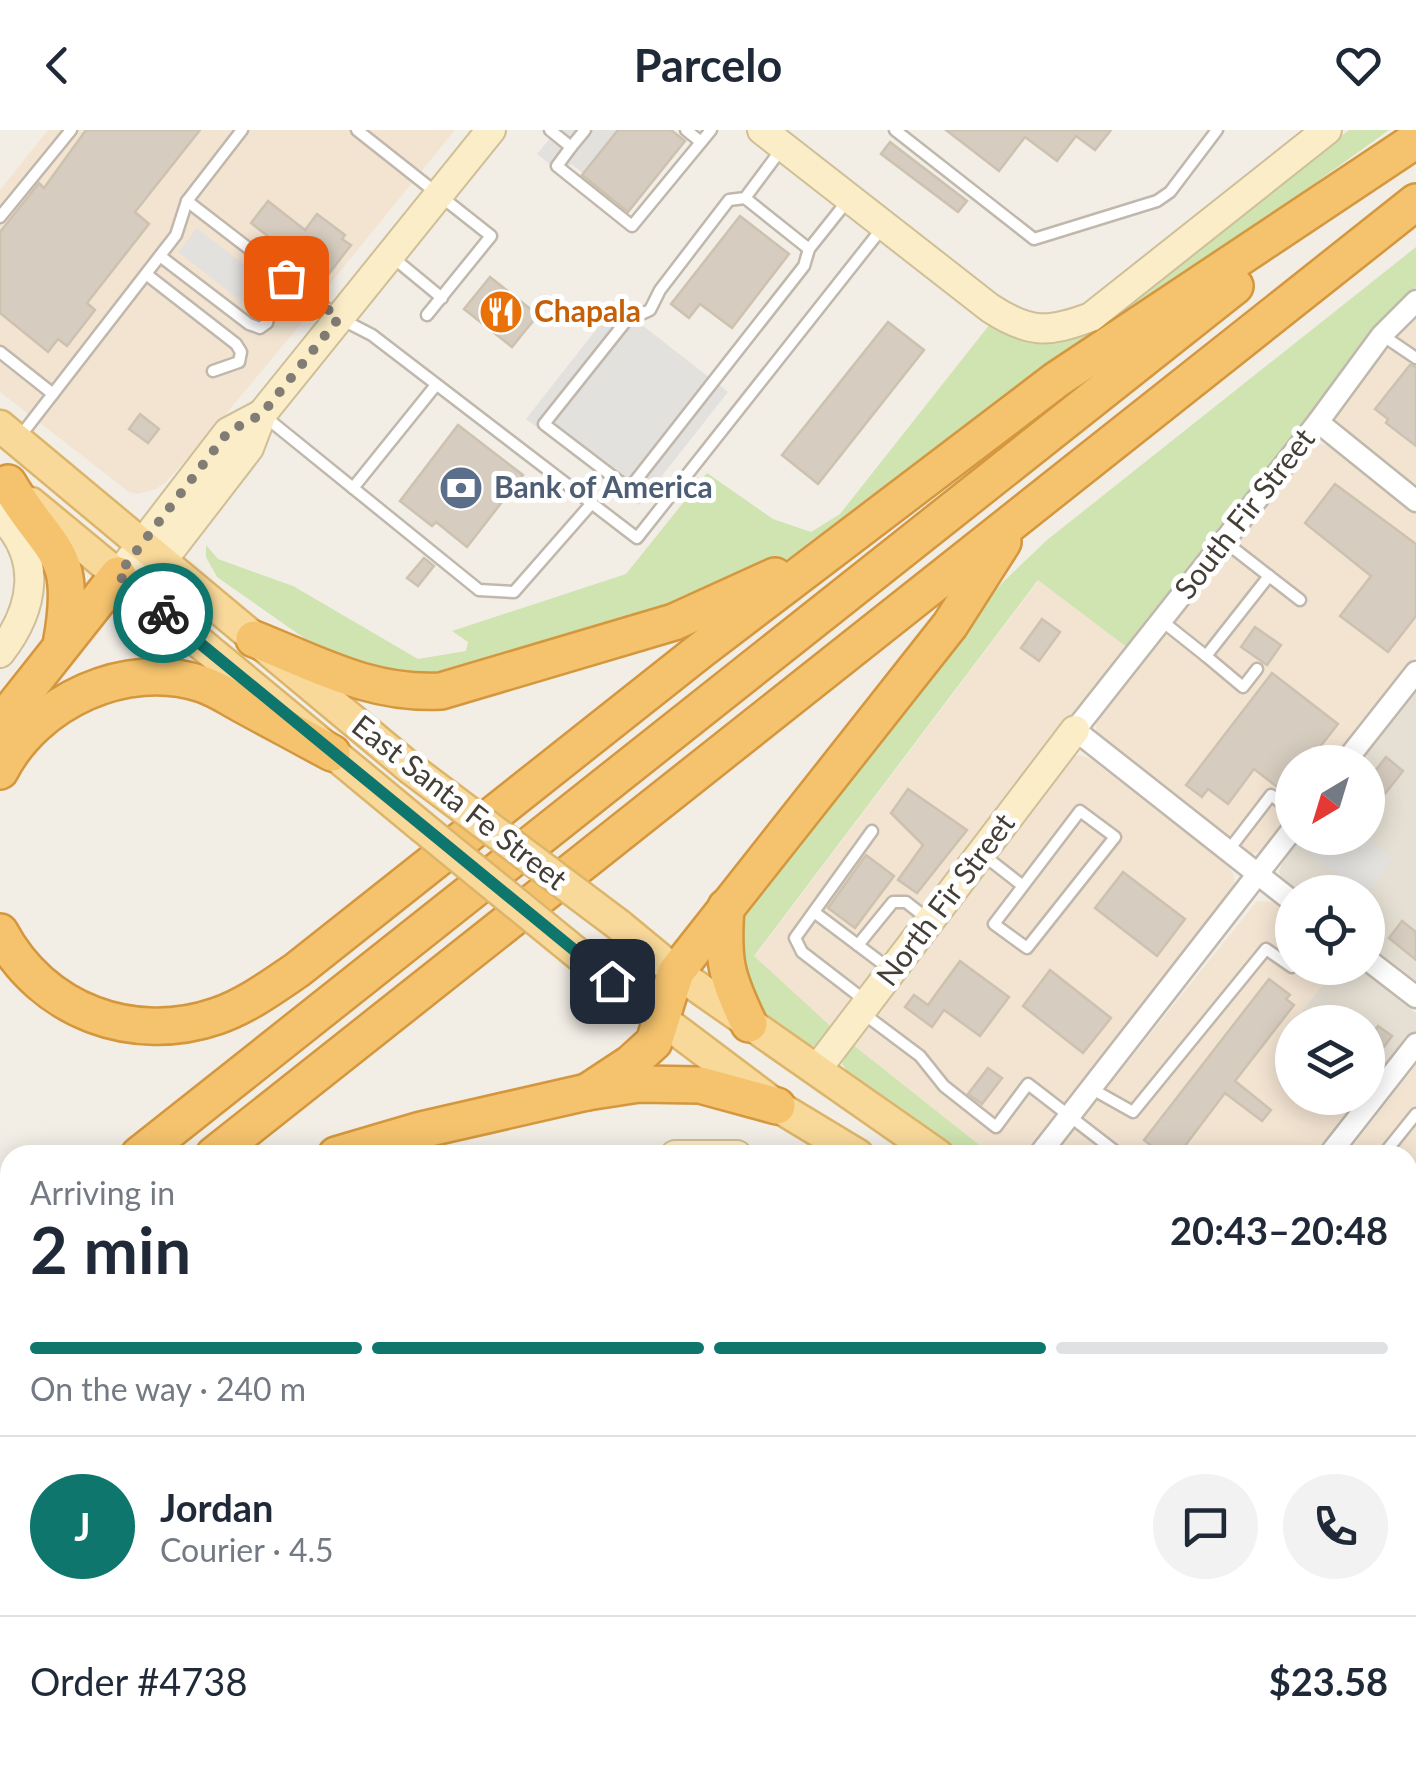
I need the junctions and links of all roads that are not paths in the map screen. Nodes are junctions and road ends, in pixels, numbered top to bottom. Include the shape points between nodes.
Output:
1 (71, 130) edge
2 (242, 130) edge
3 (357, 130) edge
4 (491, 130) edge
5 (550, 130) edge
6 (584, 130) edge
7 (686, 130) edge
8 (712, 130) edge
9 (896, 130) edge
10 (1217, 130) edge
11 (1327, 130) edge
12 (773, 138) edge
13 (701, 142) junction
14 (1416, 142) edge
15 (571, 147) junction
16 (439, 194) junction
17 (745, 198) junction
18 (850, 198) junction
19 (188, 201) junction
20 (1416, 202) edge
21 (0, 217) edge
22 (884, 226) junction
23 (809, 249) junction
24 (390, 255) junction
25 (160, 256) junction
26 (146, 274) junction
27 (442, 298) junction
28 (273, 301) dead end
29 (1416, 301) edge
30 (428, 315) dead end
31 (339, 318) junction
32 (1382, 335) junction
33 (0, 352) edge
34 (1414, 352) edge
35 (213, 372) dead end
36 (436, 384) junction
37 (53, 394) junction
38 (262, 414) junction
39 (1318, 422) junction
40 (9, 433) edge
41 (353, 488) junction
42 (2, 492) edge
43 (1416, 500) edge
44 (592, 503) junction
45 (1018, 518) junction
46 (1224, 541) junction
47 (152, 552) junction
48 (822, 558) junction
49 (118, 575) junction
50 (1268, 576) junction
51 (1300, 600) dead end
52 (1161, 620) junction
53 (254, 639) junction
54 (61, 646) junction
55 (0, 653) edge
56 (1206, 656) junction
57 (1257, 669) dead end
58 (1416, 672) edge
59 (0, 724) edge
60 (1075, 730) junction
61 (1358, 745) edge
62 (332, 753) junction
63 (0, 771) edge
64 (1275, 798) edge
65 (872, 831) dead end
66 (1228, 852) junction
67 (1275, 852) edge
68 (981, 853) junction
69 (1258, 874) junction
70 (1023, 886) junction
71 (1275, 888) edge
72 (726, 907) junction
73 (814, 912) junction
74 (930, 920) junction
75 (0, 932) edge
76 (858, 945) junction
77 (1275, 955) edge
78 (892, 970) junction
79 (676, 972) junction
80 (1385, 973) edge
81 (1416, 997) edge
82 (864, 1007) junction
83 (662, 1022) junction
84 (749, 1024) junction
85 (1416, 1044) edge
86 (1409, 1067) edge
87 (817, 1070) junction
88 (1091, 1088) junction
89 (587, 1092) junction
90 (777, 1106) junction
91 (1416, 1114) edge
92 (1070, 1115) junction
93 (152, 1145) edge
94 (227, 1145) edge
95 (370, 1145) edge
96 (841, 1145) edge
97 (924, 1145) edge
98 (1046, 1145) edge
99 (1108, 1145) edge
100 (1338, 1145) edge
101 (1391, 1145) edge

1 - 21 lane
2 - 19 lane
3 - 16 lane
4 - 16 main road
5 - 15 lane
6 - 15 lane
7 - 13 lane
8 - 13 lane
9 - 10 lane via 1034,239 1156,201
11 - 22 main road via 1092,317 1059,329 1015,324
12 - 17 lane
12 - 18 main road
13 - 15 lane via 632,226 557,166
14 - 48 highway via 1056,380
14 - 93 highway
16 - 24 main road
16 - 27 lane via 491,236
17 - 23 lane
17 - 23 lane via 729,200 650,310 626,321 544,424 629,489 804,266
18 - 22 main road
18 - 23 lane
19 - 25 lane
19 - 31 lane
20 - 45 highway
22 - 44 lane via 636,538
24 - 27 lane
24 - 31 main road
25 - 26 lane
25 - 28 lane via 249,324 267,323
26 - 35 lane via 236,344 239,362
26 - 37 lane
27 - 30 lane
29 - 32 street, South Fir Street
31 - 36 lane
31 - 38 main road
32 - 34 lane
32 - 39 street, South Fir Street
33 - 37 lane
36 - 41 lane
36 - 44 lane
37 - 40 lane
38 - 41 lane
38 - 47 main road via 228,432
39 - 43 street
39 - 46 street, South Fir Street
40 - 47 main road, East Santa Fe Street
41 - 44 lane via 479,590 514,592
42 - 49 main road, East Santa Fe Street
42 - 54 highway via 61,557 69,602
42 - 55 main road via 28,557 31,589 16,632
45 - 72 highway via 950,625
45 - 94 highway
46 - 50 lane
46 - 52 street, South Fir Street
47 - 49 main road
47 - 53 main road, East Santa Fe Street
48 - 53 highway via 674,622 441,691 380,688
48 - 75 highway via 297,970 231,1010 164,1027 94,1016 39,982
49 - 54 highway
49 - 62 main road, East Santa Fe Street
50 - 51 lane
50 - 56 lane
52 - 56 lane
52 - 60 street, South Fir Street
53 - 79 main road, East Santa Fe Street, bridge
54 - 59 highway
56 - 57 lane via 1243,687
58 - 61 street
60 - 66 street
60 - 68 main road, North Fir Street
62 - 63 highway via 205,685 135,678 91,690 54,710 17,744
62 - 83 main road, East Santa Fe Street, bridge
64 - 66 lane via 1271,795
65 - 73 lane
66 - 69 street
67 - 69 street
68 - 70 lane
68 - 74 main road, North Fir Street
69 - 71 street
69 - 88 street
70 - 70 lane via 1080,811 1115,837 1027,948 994,924
72 - 79 highway
72 - 84 highway via 726,972
73 - 76 lane
73 - 82 lane via 796,938 802,952
74 - 76 lane via 906,902 893,902
74 - 78 main road, North Fir Street
76 - 78 lane
77 - 88 lane via 1266,949 1133,1112
78 - 82 main road, North Fir Street
79 - 83 highway
79 - 84 main road, East Santa Fe Street
80 - 81 street
82 - 87 main road, North Fir Street
82 - 92 lane via 996,1127 1028,1084
83 - 89 highway via 644,1052
83 - 90 main road, East Santa Fe Street
84 - 87 main road, East Santa Fe Street
85 - 86 street
86 - 100 street
87 - 97 main road, East Santa Fe Street
88 - 92 street
89 - 90 highway via 676,1083
89 - 95 highway
90 - 96 main road, East Santa Fe Street
91 - 101 lane
92 - 98 street
92 - 99 lane

